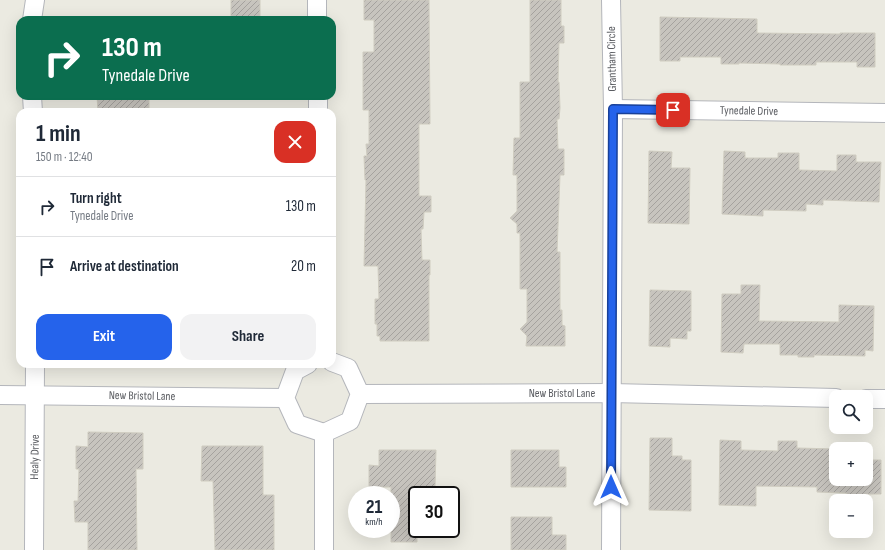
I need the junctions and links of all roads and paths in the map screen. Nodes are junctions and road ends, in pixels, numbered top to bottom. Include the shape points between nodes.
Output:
1 (35, 0) edge
2 (317, 0) edge
3 (611, 0) edge
4 (33, 16) edge
5 (317, 16) edge
6 (613, 109) junction
7 (885, 113) edge
8 (336, 364) edge
9 (35, 368) edge
10 (300, 368) edge
11 (611, 393) junction
12 (360, 394) junction
13 (0, 395) edge
14 (36, 395) junction
15 (285, 398) junction
16 (829, 398) edge
17 (873, 399) edge
18 (885, 399) edge
19 (324, 434) junction
20 (34, 550) edge
21 (324, 550) edge
22 (612, 550) edge

1 - 4 street
2 - 5 street
3 - 6 street, Grantham Circle
6 - 7 street, Tynedale Drive
6 - 11 street, Grantham Circle
8 - 12 street via 348,368
9 - 14 street, Healy Drive
10 - 15 street via 294,371
11 - 12 street, New Bristol Lane
11 - 16 street, New Bristol Lane
11 - 22 street, Grantham Circle
12 - 19 street via 350,421
13 - 14 street, New Bristol Lane
14 - 15 street, New Bristol Lane
14 - 20 street, Healy Drive
15 - 19 street via 297,424
17 - 18 street
19 - 21 street

